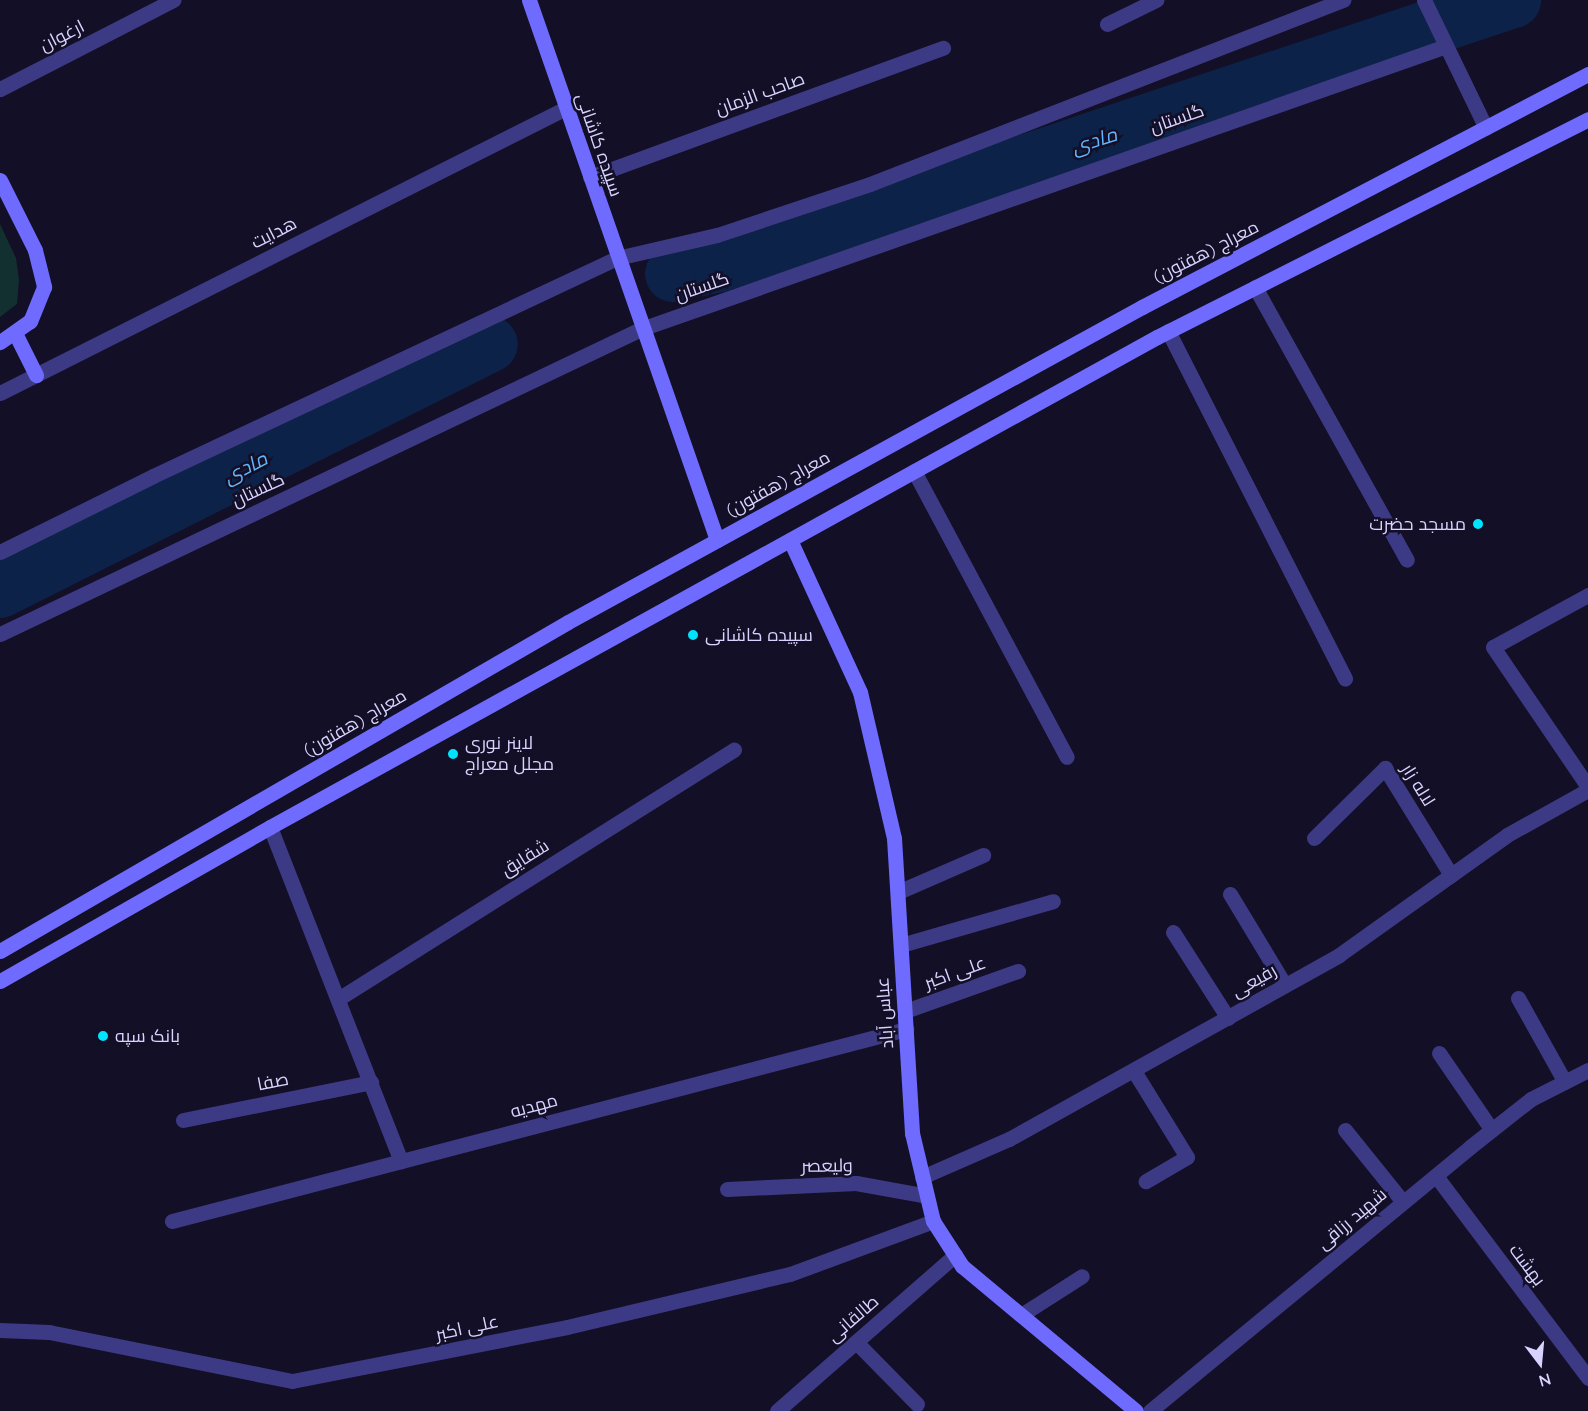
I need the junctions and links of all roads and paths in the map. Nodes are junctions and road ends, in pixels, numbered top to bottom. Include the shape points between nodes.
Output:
1 (173, 0) edge
2 (529, 0) edge
3 (1156, 0) edge
4 (1343, 0) edge
5 (1424, 0) edge
6 (1107, 24) dead end
7 (1446, 46) junction
8 (943, 48) dead end
9 (1588, 74) edge
10 (0, 89) edge
11 (566, 108) junction
12 (1588, 119) edge
13 (1486, 128) junction
14 (590, 177) junction
15 (0, 180) edge
16 (617, 258) junction
17 (1255, 287) junction
18 (641, 328) junction
19 (1168, 331) junction
20 (16, 335) junction
21 (0, 342) edge
22 (36, 375) junction
23 (0, 393) edge
24 (914, 471) junction
25 (717, 540) junction
26 (790, 540) junction
27 (0, 552) edge
28 (1407, 560) dead end
29 (1588, 595) edge
30 (0, 634) edge
31 (1345, 679) dead end
32 (734, 750) dead end
33 (1067, 757) dead end
34 (1588, 789) edge
35 (270, 827) junction
36 (1314, 838) dead end
37 (982, 855) dead end
38 (1451, 875) junction
39 (897, 892) junction
40 (1230, 894) dead end
41 (1053, 901) dead end
42 (1173, 932) dead end
43 (901, 945) junction
44 (0, 951) edge
45 (1018, 971) dead end
46 (0, 981) edge
47 (1285, 985) junction
48 (1518, 998) dead end
49 (338, 999) junction
50 (905, 1011) junction
51 (1228, 1018) junction
52 (906, 1029) junction
53 (1439, 1053) dead end
54 (1588, 1070) edge
55 (1134, 1071) junction
56 (371, 1082) junction
57 (1565, 1082) junction
58 (183, 1120) dead end
59 (1345, 1130) dead end
60 (1492, 1130) junction
61 (401, 1161) junction
62 (922, 1176) junction
63 (1436, 1176) junction
64 (1146, 1181) dead end
65 (727, 1189) dead end
66 (927, 1196) junction
67 (1403, 1202) junction
68 (172, 1221) dead end
69 (933, 1221) junction
70 (955, 1255) junction
71 (1082, 1276) dead end
72 (1022, 1315) junction
73 (0, 1330) edge
74 (856, 1342) junction
75 (1588, 1378) edge
76 (917, 1404) dead end
77 (1127, 1408) edge
78 (777, 1411) edge
79 (1150, 1411) edge

1 - 10 street, ارغوان
2 - 11 main road, سپیده کاشانی
3 - 6 street
4 - 16 street via 870,184 717,235
5 - 7 street
7 - 13 street
7 - 18 street, گلستان
8 - 14 street, صاحب الزمان
9 - 13 main road, معراج (هفتون)
11 - 14 main road, سپیده کاشانی
11 - 22 street, هدایت
12 - 17 main road
13 - 25 main road, معراج (هفتون) via 1142,307
14 - 16 main road, سپیده کاشانی
15 - 20 main road via 35,250 44,287 40,305
16 - 18 main road, سپیده کاشانی
16 - 27 street
17 - 19 main road
17 - 28 street
18 - 25 main road, سپیده کاشانی
18 - 30 street, گلستان
19 - 24 main road
19 - 31 street
20 - 21 main road
20 - 22 main road
22 - 23 street, هدایت
24 - 26 main road
24 - 33 street
25 - 44 main road, معراج (هفتون)
26 - 35 main road
26 - 39 main road, عباس آباد via 860,692 894,838
29 - 34 street via 1493,647
32 - 49 street, شقایق
34 - 38 street, رفیعی via 1507,835
35 - 46 main road
35 - 49 street
36 - 38 street, لاله زار via 1385,768
37 - 39 street
38 - 47 street, رفیعی via 1339,955
39 - 43 main road, عباس آباد
40 - 47 street
41 - 43 street
42 - 51 street
43 - 50 main road, عباس آباد
45 - 50 street, علی اکبر
47 - 51 street, رفیعی
48 - 57 street
49 - 56 street
50 - 52 main road, عباس آباد
51 - 55 street, رفیعی
52 - 61 street, مهدیه
52 - 62 main road, عباس آباد via 912,1132
53 - 60 street
54 - 57 street, شهید رزاقی
55 - 62 street, رفیعی via 1009,1139
55 - 64 street via 1187,1157
56 - 58 street, صفا
56 - 61 street
57 - 60 street, شهید رزاقی via 1531,1099
59 - 67 street
60 - 63 street, شهید رزاقی
61 - 68 street, مهدیه
62 - 66 main road, عباس آباد
63 - 67 street, شهید رزاقی
63 - 75 street, بهشت
65 - 66 street, ولیعصر via 856,1183
66 - 69 main road, عباس آباد
67 - 79 street, شهید رزاقی
69 - 70 main road, عباس آباد
69 - 73 street, علی اکبر via 790,1274 567,1328 292,1381 49,1332
70 - 72 main road, عباس آباد via 962,1266
70 - 74 street, طالقانی
71 - 72 street
72 - 77 main road, عباس آباد
74 - 76 street
74 - 78 street, طالقانی

